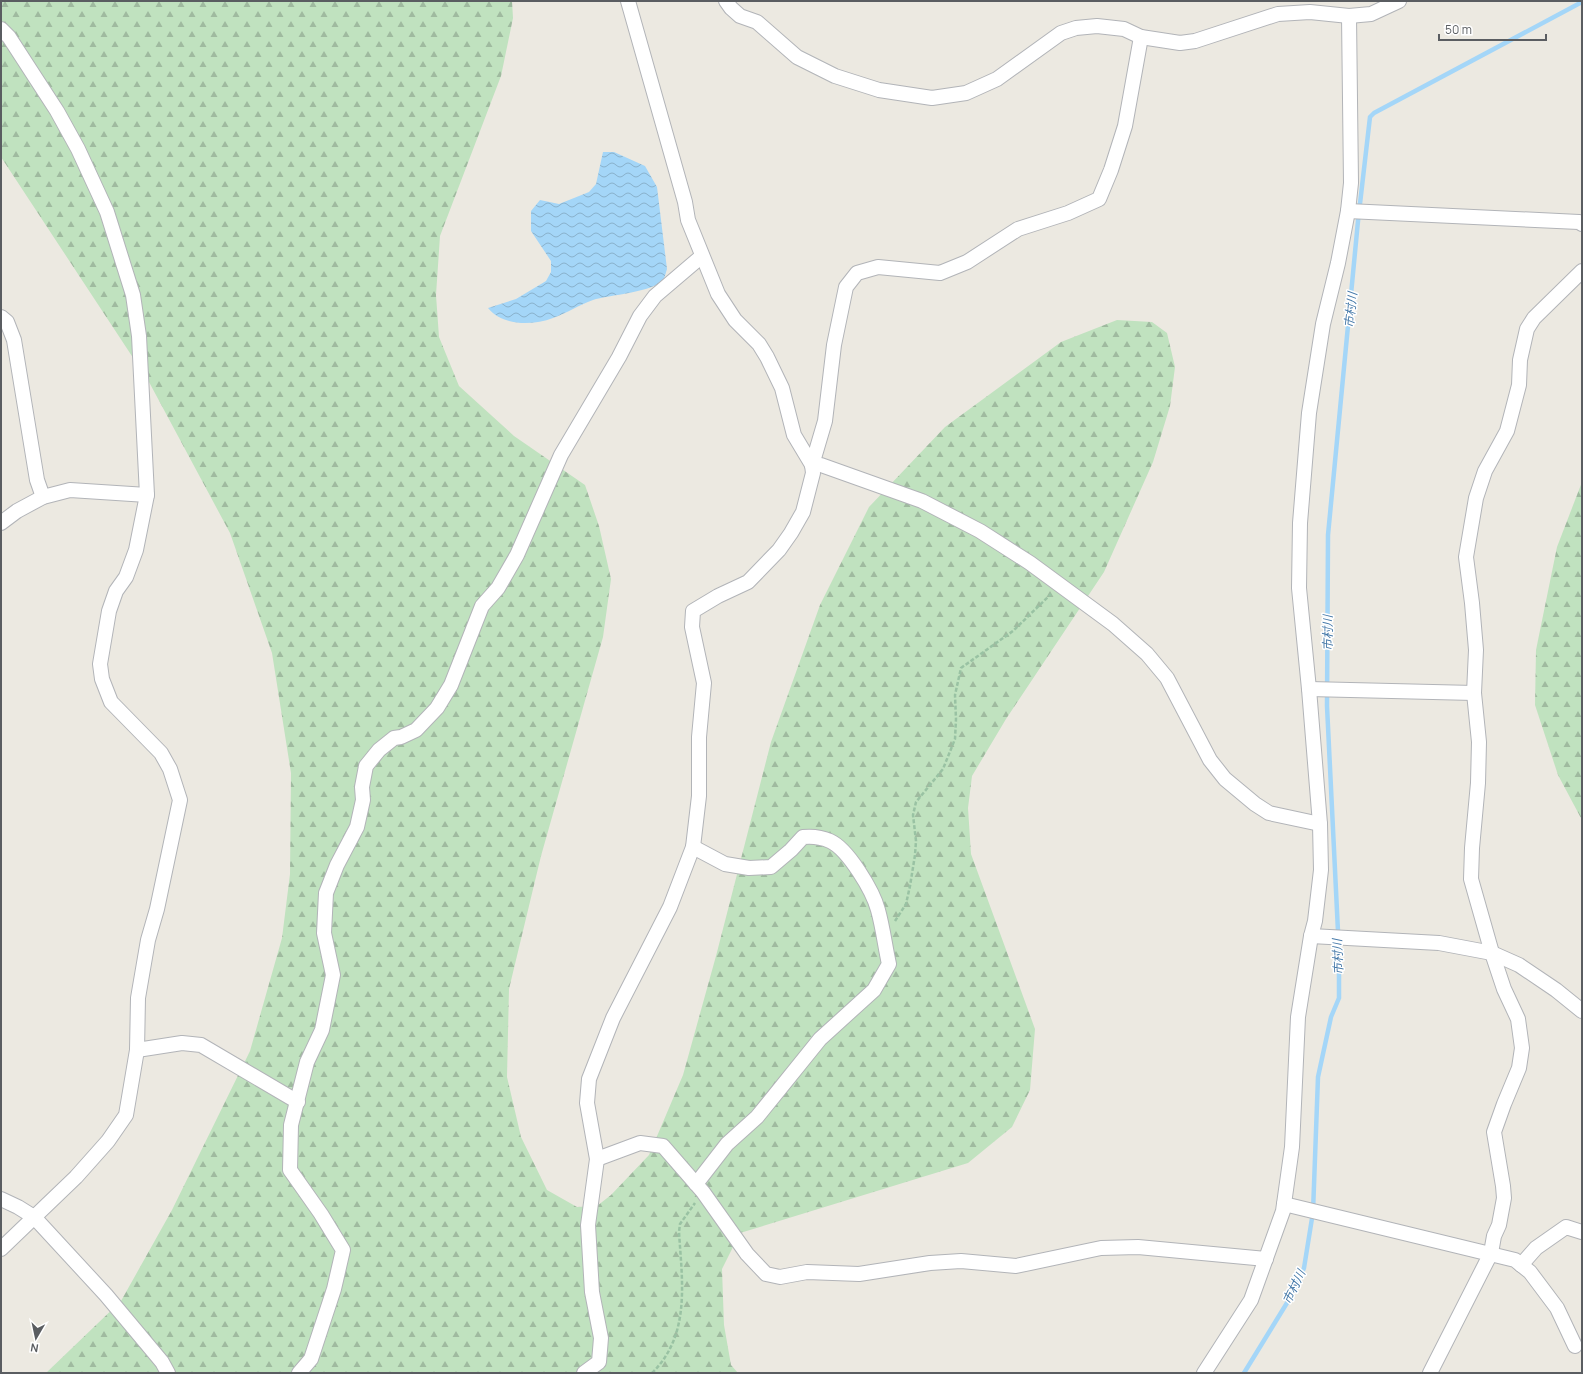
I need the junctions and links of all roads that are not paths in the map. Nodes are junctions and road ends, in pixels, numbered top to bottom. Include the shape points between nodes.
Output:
1 (628, 1) edge
2 (726, 1) edge
3 (1400, 1) edge
4 (1349, 16) junction
5 (1, 29) edge
6 (1141, 37) junction
7 (1348, 211) junction
8 (1582, 224) edge
9 (702, 256) junction
10 (1582, 271) edge
11 (1, 317) edge
12 (812, 465) junction
13 (147, 495) junction
14 (43, 497) junction
15 (1, 523) edge
16 (1309, 689) junction
17 (1474, 692) junction
18 (1320, 824) junction
19 (692, 847) junction
20 (1311, 936) junction
21 (1492, 953) junction
22 (1582, 1011) edge
23 (137, 1050) junction
24 (298, 1102) junction
25 (597, 1159) junction
26 (700, 1188) junction
27 (1, 1199) edge
28 (1284, 1204) junction
29 (34, 1217) junction
30 (1582, 1232) edge
31 (1, 1249) edge
32 (1491, 1253) junction
33 (1266, 1259) junction
34 (1521, 1265) junction
35 (1575, 1346) dead end
36 (168, 1373) edge
37 (298, 1373) edge
38 (584, 1373) edge
39 (1204, 1373) edge
40 (1430, 1373) edge

1 - 9 street via 688,220
2 - 6 street via 740,16 757,22 797,57 835,76 879,90 932,98 966,93 997,79 1061,33 1076,28 1124,28
3 - 4 street via 1371,14
4 - 6 street via 1310,12 1278,14 1195,41 1180,43
4 - 7 street via 1351,183
5 - 13 street via 9,37 56,111 78,149 107,212 133,295 139,336
6 - 12 street via 1125,126 1100,199 1068,213 1018,229 966,262 940,273 878,267 857,273 846,288 834,345 825,421
7 - 8 street
7 - 16 street via 1323,324 1309,413 1300,523 1299,588
9 - 12 street via 718,294 767,357 782,388 794,435
9 - 24 street via 655,296 640,316 561,455 517,555 498,588 482,606 451,685 437,708 416,730 394,738 379,750 366,766 358,827 336,864 326,893 324,933 332,975 322,1030 307,1062
10 - 17 street via 1534,318 1527,329 1520,360 1519,384 1506,431 1485,471 1476,498 1466,556 1476,650
11 - 14 street via 7,322 14,340 37,480
12 - 18 street via 821,465 922,501 980,531 1030,563 1113,624 1147,654 1167,678 1210,760 1225,780 1269,813
12 - 19 street via 813,473 802,512 779,550 748,582 693,611 692,627 704,683 699,737 699,796
13 - 14 street via 70,490
13 - 23 street via 136,550 109,611 100,664 102,679 112,702 161,753 170,769 180,800 139,991
14 - 15 street
16 - 17 street
16 - 18 street
17 - 21 street via 1479,742 1471,879
18 - 20 street via 1321,870
19 - 25 street via 670,906 613,1018 590,1079 587,1103
19 - 26 street via 725,864 749,868 771,867 803,836 814,836 830,841 842,850 861,874 878,908 889,964 874,990 820,1039 757,1117 726,1144
20 - 21 street via 1439,943
20 - 28 street via 1298,1017 1292,1147
21 - 22 street via 1519,965
21 - 32 street via 1504,989 1518,1019 1522,1048 1519,1068 1494,1132 1504,1198
23 - 24 street via 182,1043 201,1045
23 - 29 street via 126,1115 108,1141 76,1177
24 - 37 street via 291,1125 290,1170 343,1250 334,1289 311,1358
25 - 26 street via 640,1143 663,1146
25 - 38 street via 588,1225 592,1292 601,1338 598,1362
26 - 33 street via 747,1254 766,1274 780,1277 807,1272 859,1274 961,1261 1016,1266 1101,1248 1138,1247
27 - 29 street
28 - 32 street
28 - 33 street
29 - 31 street
29 - 36 street via 106,1295 162,1362
30 - 34 street via 1566,1227 1536,1248
32 - 34 street via 1515,1260
32 - 40 street
33 - 39 street via 1251,1300
34 - 35 street via 1530,1272 1557,1308

